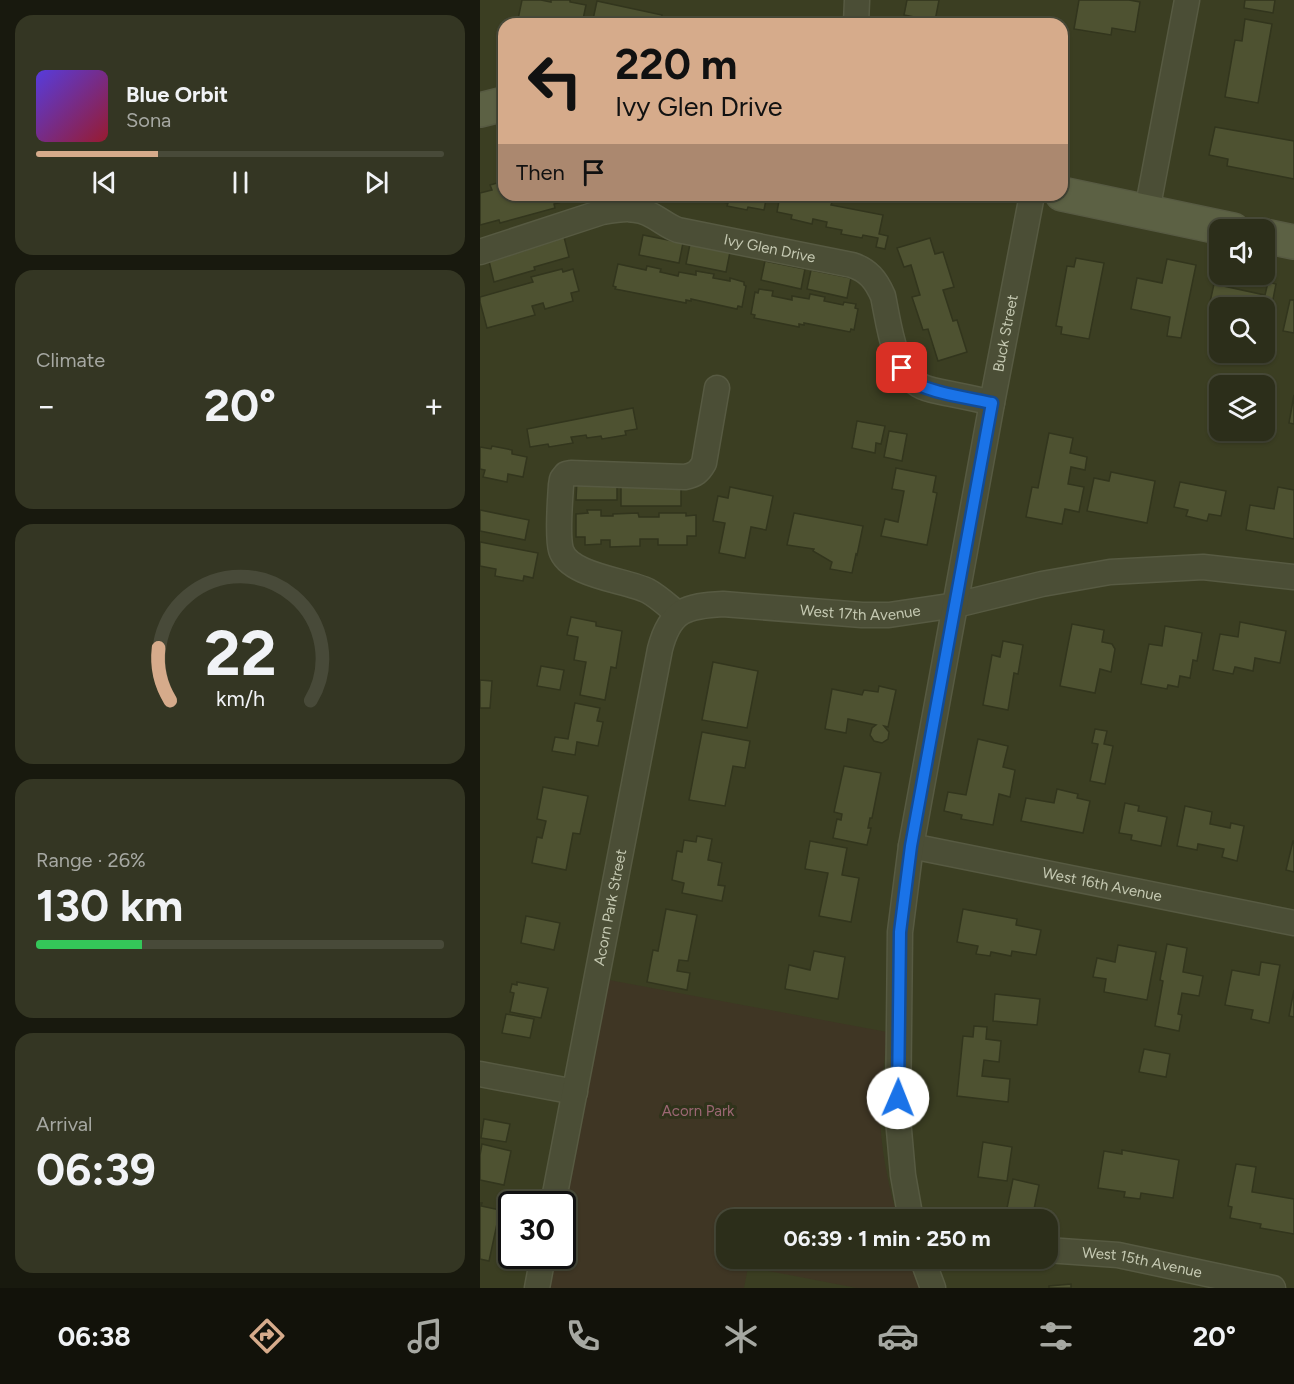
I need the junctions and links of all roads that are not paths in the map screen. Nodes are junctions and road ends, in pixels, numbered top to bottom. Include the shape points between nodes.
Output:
1 (857, 0) edge
2 (1187, 0) edge
3 (856, 18) edge
4 (498, 106) edge
5 (480, 110) edge
6 (1068, 195) edge
7 (1031, 201) edge
8 (1147, 211) junction
9 (1209, 225) edge
10 (1275, 238) edge
11 (1294, 242) edge
12 (480, 252) edge
13 (717, 388) dead end
14 (992, 403) junction
15 (1294, 578) edge
16 (956, 605) junction
17 (678, 614) junction
18 (911, 846) junction
19 (1294, 924) edge
20 (480, 1074) edge
21 (574, 1092) junction
22 (555, 1191) edge
23 (909, 1209) edge
24 (1058, 1251) edge
25 (541, 1269) edge
26 (926, 1269) edge
27 (537, 1288) edge
28 (933, 1288) edge
29 (1273, 1288) edge

1 - 3 street
2 - 8 street
4 - 5 main road
6 - 8 main road
7 - 14 street, Buck Street
8 - 9 main road
10 - 11 main road
12 - 14 street, Ivy Glen Drive via 602,212 636,209 678,230 852,265 866,272 879,286 897,357 910,378 930,389
13 - 17 street via 704,463 694,475 572,473 562,479 560,543 567,560 578,568 647,591
14 - 16 street, Buck Street
15 - 16 street, West 17th Avenue via 1203,567 1110,572
16 - 17 street, West 17th Avenue via 862,615 723,604 689,608
16 - 18 street, Buck Street
17 - 21 street, Acorn Park Street via 668,625 660,648
18 - 19 street, West 16th Avenue
18 - 23 street, Buck Street via 900,932 898,1119
20 - 21 street
21 - 22 street, Acorn Park Street
24 - 29 street, West 15th Avenue via 1118,1255
25 - 27 street
26 - 28 street

